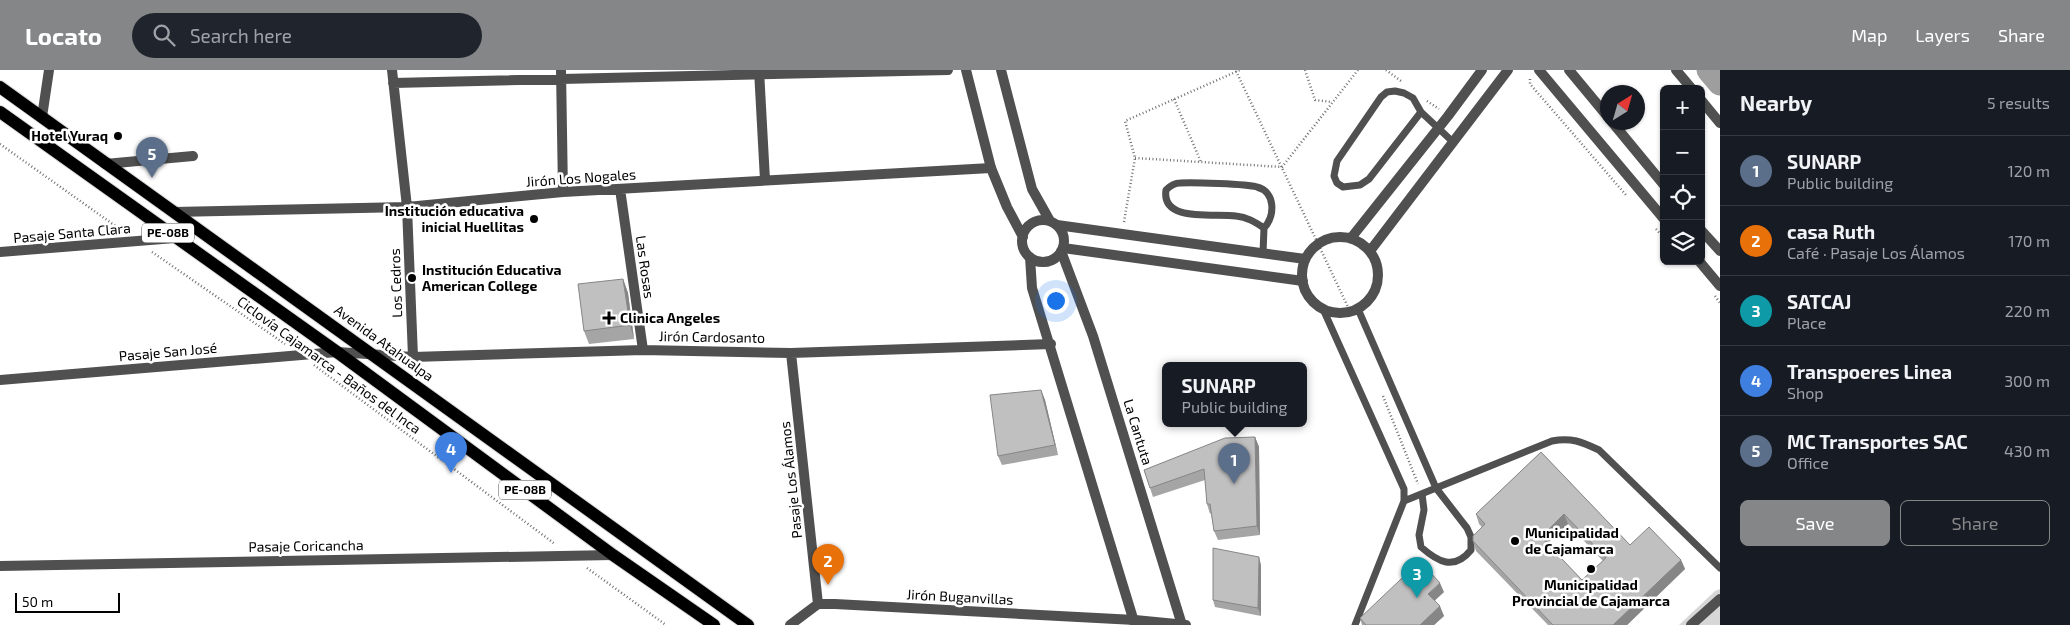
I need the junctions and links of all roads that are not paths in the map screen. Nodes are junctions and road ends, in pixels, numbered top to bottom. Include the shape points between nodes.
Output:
1 (49, 70) edge
2 (392, 70) edge
3 (948, 70) edge
4 (966, 70) edge
5 (1001, 70) edge
6 (1482, 70) edge
7 (1508, 70) edge
8 (1539, 70) edge
9 (1569, 70) edge
10 (1676, 70) edge
11 (760, 72) edge
12 (561, 74) edge
13 (393, 82) junction
14 (1689, 85) edge
15 (0, 87) edge
16 (1705, 105) edge
17 (1600, 107) edge
18 (0, 112) edge
19 (1421, 112) junction
20 (42, 117) junction
21 (1720, 123) edge
22 (1439, 127) junction
23 (1619, 130) edge
24 (1453, 142) junction
25 (193, 156) dead end
26 (105, 164) junction
27 (991, 168) junction
28 (765, 180) junction
29 (1660, 180) edge
30 (620, 189) junction
31 (562, 192) junction
32 (407, 207) junction
33 (174, 212) junction
34 (1660, 214) edge
35 (1054, 223) junction
36 (1264, 228) junction
37 (1705, 234) edge
38 (1023, 237) junction
39 (175, 238) junction
40 (1351, 238) junction
41 (1062, 249) junction
42 (1370, 251) junction
43 (1720, 251) edge
44 (0, 252) edge
45 (1263, 253) junction
46 (1030, 257) junction
47 (1306, 259) junction
48 (1702, 265) edge
49 (1303, 281) junction
50 (1720, 286) edge
51 (1323, 309) junction
52 (1354, 310) junction
53 (1051, 344) junction
54 (643, 350) junction
55 (337, 352) junction
56 (791, 353) junction
57 (373, 354) junction
58 (413, 357) junction
59 (0, 380) edge
60 (1436, 488) junction
61 (1422, 494) junction
62 (1404, 501) junction
63 (613, 555) junction
64 (0, 566) edge
65 (1720, 568) edge
66 (1720, 598) edge
67 (818, 604) junction
68 (1135, 622) edge
69 (714, 625) edge
70 (748, 625) edge
71 (790, 625) edge
72 (1183, 625) edge
73 (1355, 625) edge
74 (1691, 625) edge

1 - 20 street
2 - 13 street, Los Cedros
3 - 11 street
4 - 27 street
5 - 35 street, La Cantuta via 1032,189
6 - 22 street
7 - 24 street
8 - 34 street
9 - 17 street
10 - 14 street
11 - 12 street
11 - 28 street
12 - 13 street
12 - 31 street
13 - 32 street, Los Cedros
15 - 20 main road, Avenida Atahualpa / PE-08B
16 - 21 street
18 - 39 main road, PE-08B
19 - 19 lane via 1369,179 1351,187 1337,183 1334,176 1337,161 1381,97 1387,92 1404,93 1414,98
19 - 22 lane
20 - 26 main road, Avenida Atahualpa / PE-08B
22 - 24 lane
22 - 40 street
23 - 29 street
24 - 42 street
25 - 26 street
26 - 33 main road, Avenida Atahualpa / PE-08B
27 - 28 street, Jirón Los Nogales
27 - 38 street
28 - 30 street, Jirón Los Nogales
30 - 31 street, Jirón Los Nogales
30 - 54 street, Las Rosas via 629,284
31 - 32 street, Jirón Los Nogales
32 - 33 street, Jirón Los Nogales
32 - 58 street, Los Cedros
33 - 57 main road, Avenida Atahualpa / PE-08B
35 - 38 street via 1043,220 1030,225
35 - 41 street, La Cantuta via 1064,238
35 - 45 street via 1122,236
36 - 36 lane via 1245,217 1173,210 1167,203 1166,190 1179,183 1257,186 1272,202 1272,215
36 - 45 lane
37 - 43 street
38 - 46 street
39 - 44 street, Pasaje Santa Clara
39 - 55 main road, PE-08B
40 - 42 street
40 - 47 street via 1333,238 1316,245
41 - 46 street via 1057,256 1043,261
41 - 49 street
41 - 72 street, La Cantuta via 1093,336
42 - 52 street via 1377,265 1378,280 1372,297
45 - 47 street
46 - 53 street via 1032,288
47 - 49 street
48 - 50 street
49 - 51 street via 1310,298
51 - 52 street via 1341,313
51 - 62 lane via 1400,476
52 - 60 lane
53 - 56 street, Jirón Cardosanto
53 - 68 street
54 - 56 street, Jirón Cardosanto
54 - 58 street, Jirón Cardosanto
55 - 57 street, Jirón Cardosanto
55 - 59 street, Pasaje San José
55 - 63 main road, PE-08B
56 - 67 street, Pasaje Los Álamos
57 - 58 street, Jirón Cardosanto
57 - 70 main road, Avenida Atahualpa / PE-08B
60 - 61 lane
60 - 61 lane via 1471,536 1471,550 1461,560 1446,562 1432,557 1421,547
60 - 65 lane via 1552,441 1567,438 1581,441 1599,450
61 - 62 lane
62 - 73 lane
63 - 64 street, Pasaje Coricancha
63 - 69 main road, PE-08B
66 - 74 street
67 - 68 street, Jirón Buganvillas
67 - 71 street
68 - 72 street, Jirón Buganvillas

